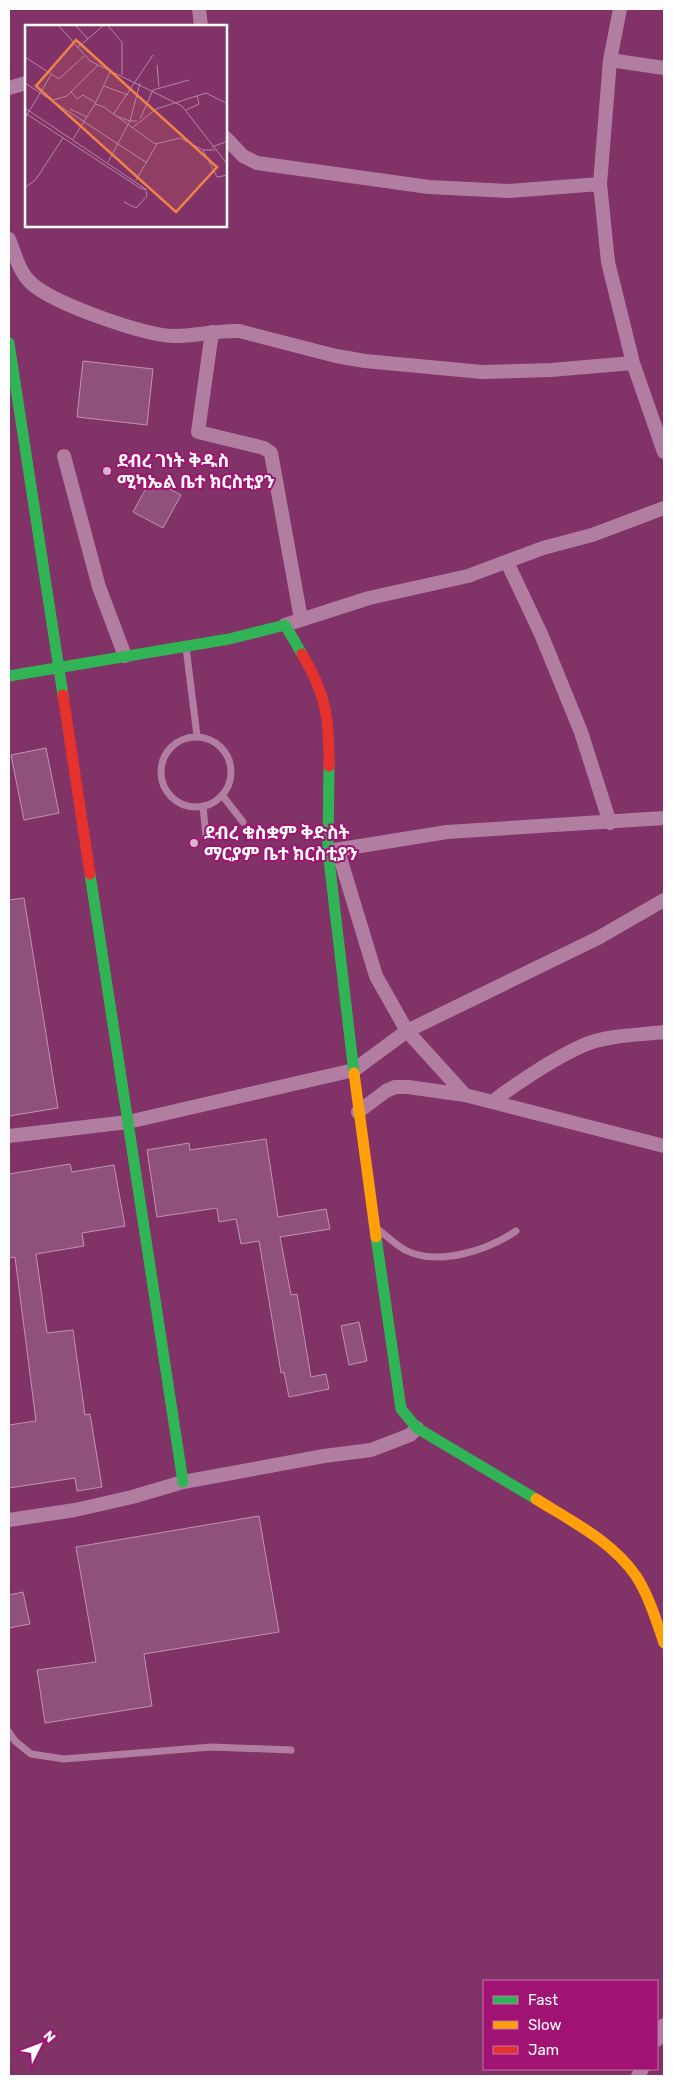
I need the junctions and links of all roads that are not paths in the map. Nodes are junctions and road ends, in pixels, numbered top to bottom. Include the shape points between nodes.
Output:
1 (199, 9) edge
2 (620, 9) edge
3 (201, 25) edge
4 (610, 60) junction
5 (664, 68) edge
6 (25, 83) edge
7 (9, 88) edge
8 (228, 140) edge
9 (600, 184) junction
10 (9, 239) edge
11 (212, 332) junction
12 (9, 343) edge
13 (633, 363) junction
14 (664, 452) edge
15 (64, 456) dead end
16 (664, 508) edge
17 (507, 562) junction
18 (302, 619) junction
19 (285, 624) junction
20 (186, 646) junction
21 (125, 656) junction
22 (58, 668) junction
23 (9, 676) edge
24 (197, 736) junction
25 (222, 795) junction
26 (203, 806) junction
27 (664, 818) edge
28 (244, 822) dead end
29 (610, 823) junction
30 (206, 837) dead end
31 (333, 851) junction
32 (664, 900) edge
33 (407, 1031) junction
34 (664, 1032) edge
35 (354, 1070) junction
36 (465, 1095) junction
37 (492, 1102) junction
38 (358, 1112) junction
39 (128, 1122) junction
40 (9, 1136) edge
41 (664, 1146) edge
42 (373, 1226) junction
43 (516, 1231) dead end
44 (418, 1428) junction
45 (183, 1482) junction
46 (9, 1520) edge
47 (664, 1642) edge
48 (9, 1732) edge
49 (291, 1750) dead end
50 (664, 2025) edge
51 (658, 2038) edge

1 - 3 street
2 - 4 street
4 - 5 street
4 - 9 street
6 - 7 street
8 - 9 street via 243,156 257,163 429,186 509,191
9 - 13 street via 608,262
10 - 11 street via 22,272 42,291 96,315 149,332 172,336
11 - 13 street via 239,331 366,361 482,372 543,371
11 - 18 street via 198,432 264,448 271,453
12 - 22 street
13 - 14 street
15 - 21 street via 99,587
16 - 17 street
17 - 18 street via 468,576 369,598
17 - 29 street via 581,732
18 - 19 street
19 - 20 street
19 - 31 street via 317,679 329,722
20 - 21 street
20 - 24 lane
21 - 22 street
22 - 23 street
22 - 39 street
24 - 25 lane via 220,746 229,760 231,777
24 - 26 lane via 173,744 163,758 160,775 171,798 186,806
25 - 26 lane
25 - 28 lane
26 - 30 lane
27 - 29 street
29 - 31 street via 447,832
31 - 33 street via 376,976
31 - 35 street
32 - 33 street via 589,942
33 - 35 street
33 - 36 street
34 - 37 street via 584,1045 519,1082
35 - 38 street
35 - 39 street
36 - 37 street
36 - 38 street via 395,1087
37 - 41 street
38 - 42 street
39 - 40 street
39 - 45 street
42 - 43 lane via 405,1250 436,1256 454,1256 503,1240
42 - 44 street via 401,1409
44 - 45 street via 410,1435 371,1450
44 - 47 street via 603,1541 635,1575 649,1600
45 - 46 street via 132,1498
48 - 49 lane via 31,1754 64,1759 211,1747
50 - 51 street

